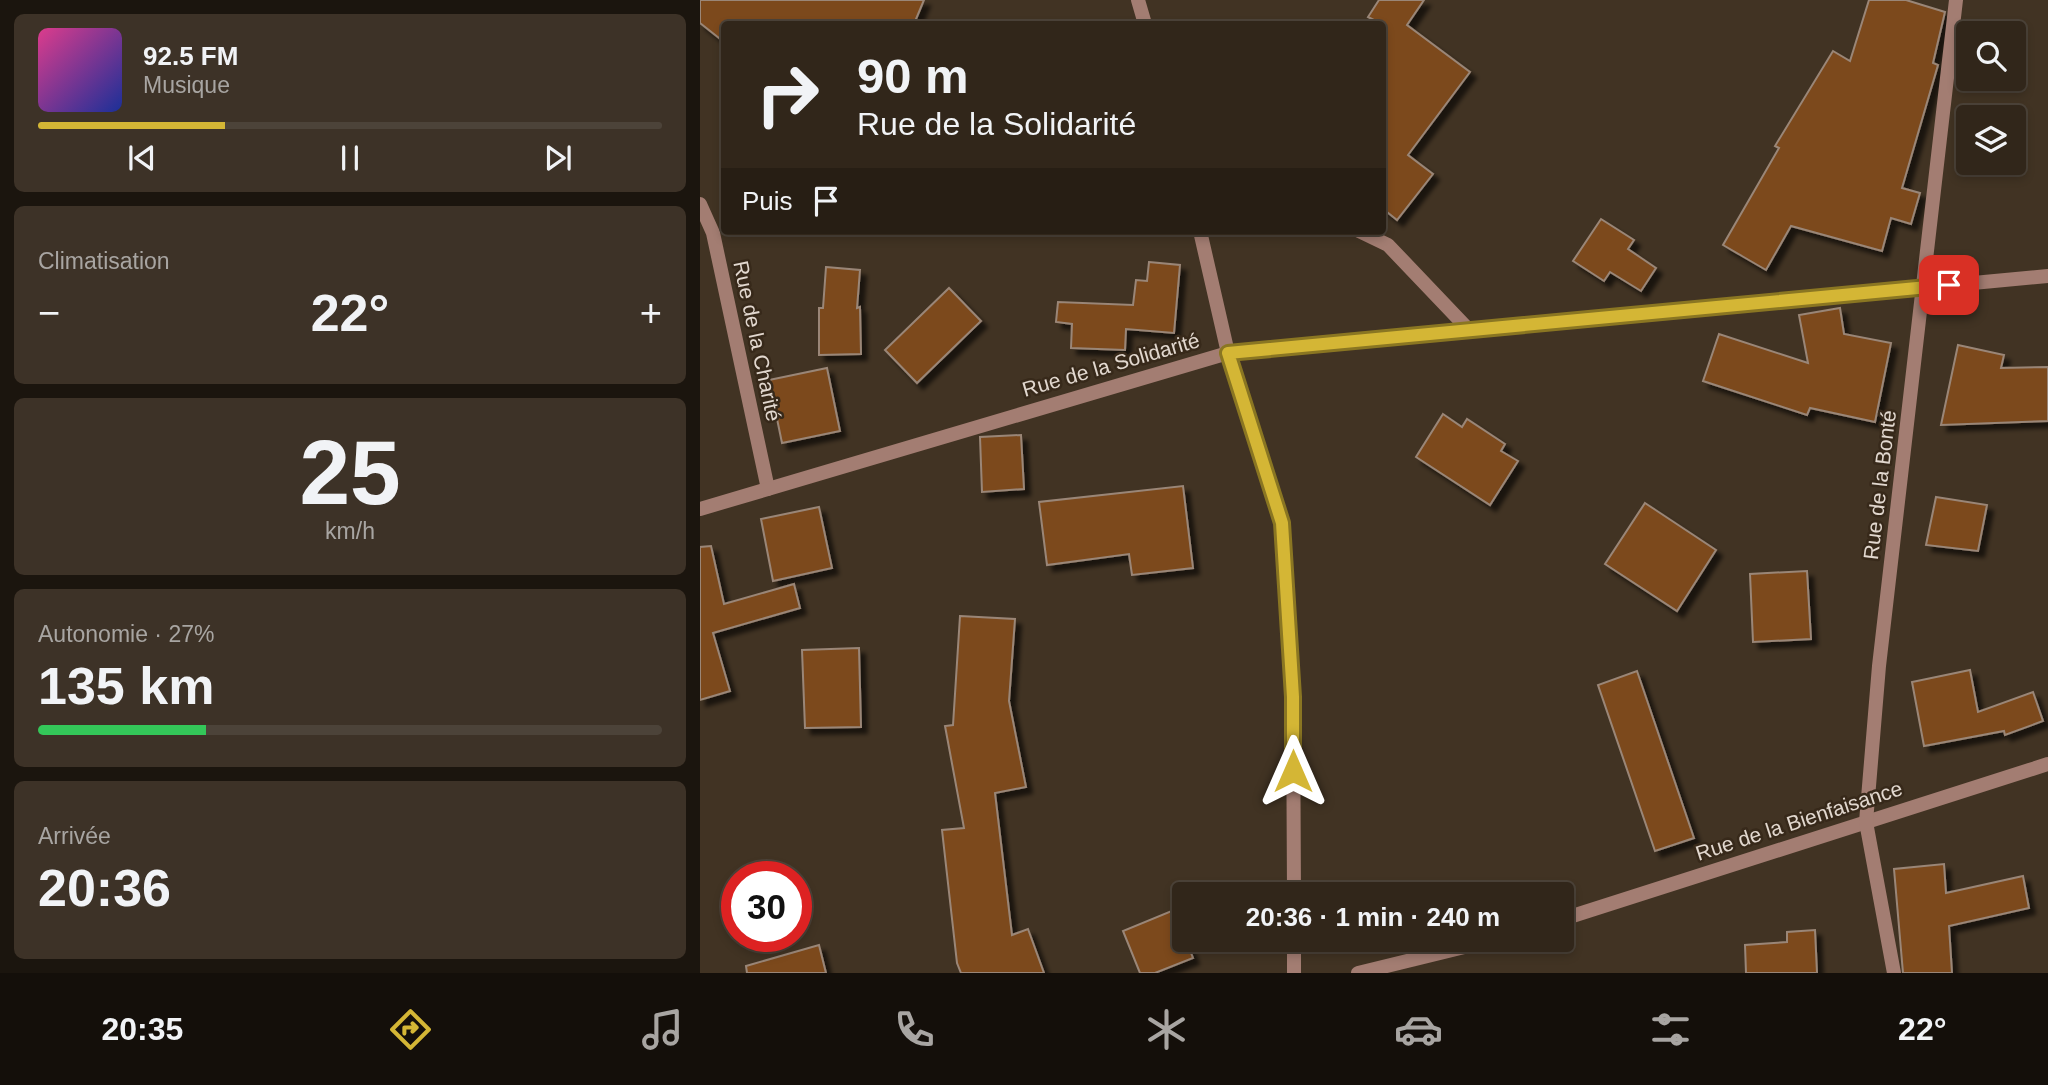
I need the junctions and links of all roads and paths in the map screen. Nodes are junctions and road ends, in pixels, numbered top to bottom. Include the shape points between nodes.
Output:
1 (1138, 0) edge
2 (1956, 0) edge
3 (1143, 21) edge
4 (700, 204) edge
5 (1201, 235) edge
6 (1367, 235) edge
7 (2048, 276) edge
8 (1925, 288) junction
9 (1469, 330) junction
10 (1228, 353) junction
11 (768, 489) junction
12 (700, 509) edge
13 (2048, 764) edge
14 (1866, 822) junction
15 (1294, 882) edge
16 (1574, 915) edge
17 (1294, 952) edge
18 (1444, 952) edge
19 (1294, 973) edge
20 (1358, 973) edge
21 (1894, 973) edge

1 - 3 street
2 - 8 street, Rue de la Bonté
4 - 11 street, Rue de la Charité via 712,233
5 - 10 street
6 - 9 street via 1388,245
7 - 8 street, Rue de la Solidarité
8 - 9 street, Rue de la Solidarité
8 - 14 street, Rue de la Bonté via 1879,666
9 - 10 street, Rue de la Solidarité
10 - 11 street, Rue de la Solidarité
10 - 15 street via 1282,523 1293,697
11 - 12 street, Rue de la Solidarité
13 - 14 street, Rue de la Bienfaisance
14 - 16 street, Rue de la Bienfaisance
14 - 21 street, Rue de la Bonté
17 - 19 street
18 - 20 street

